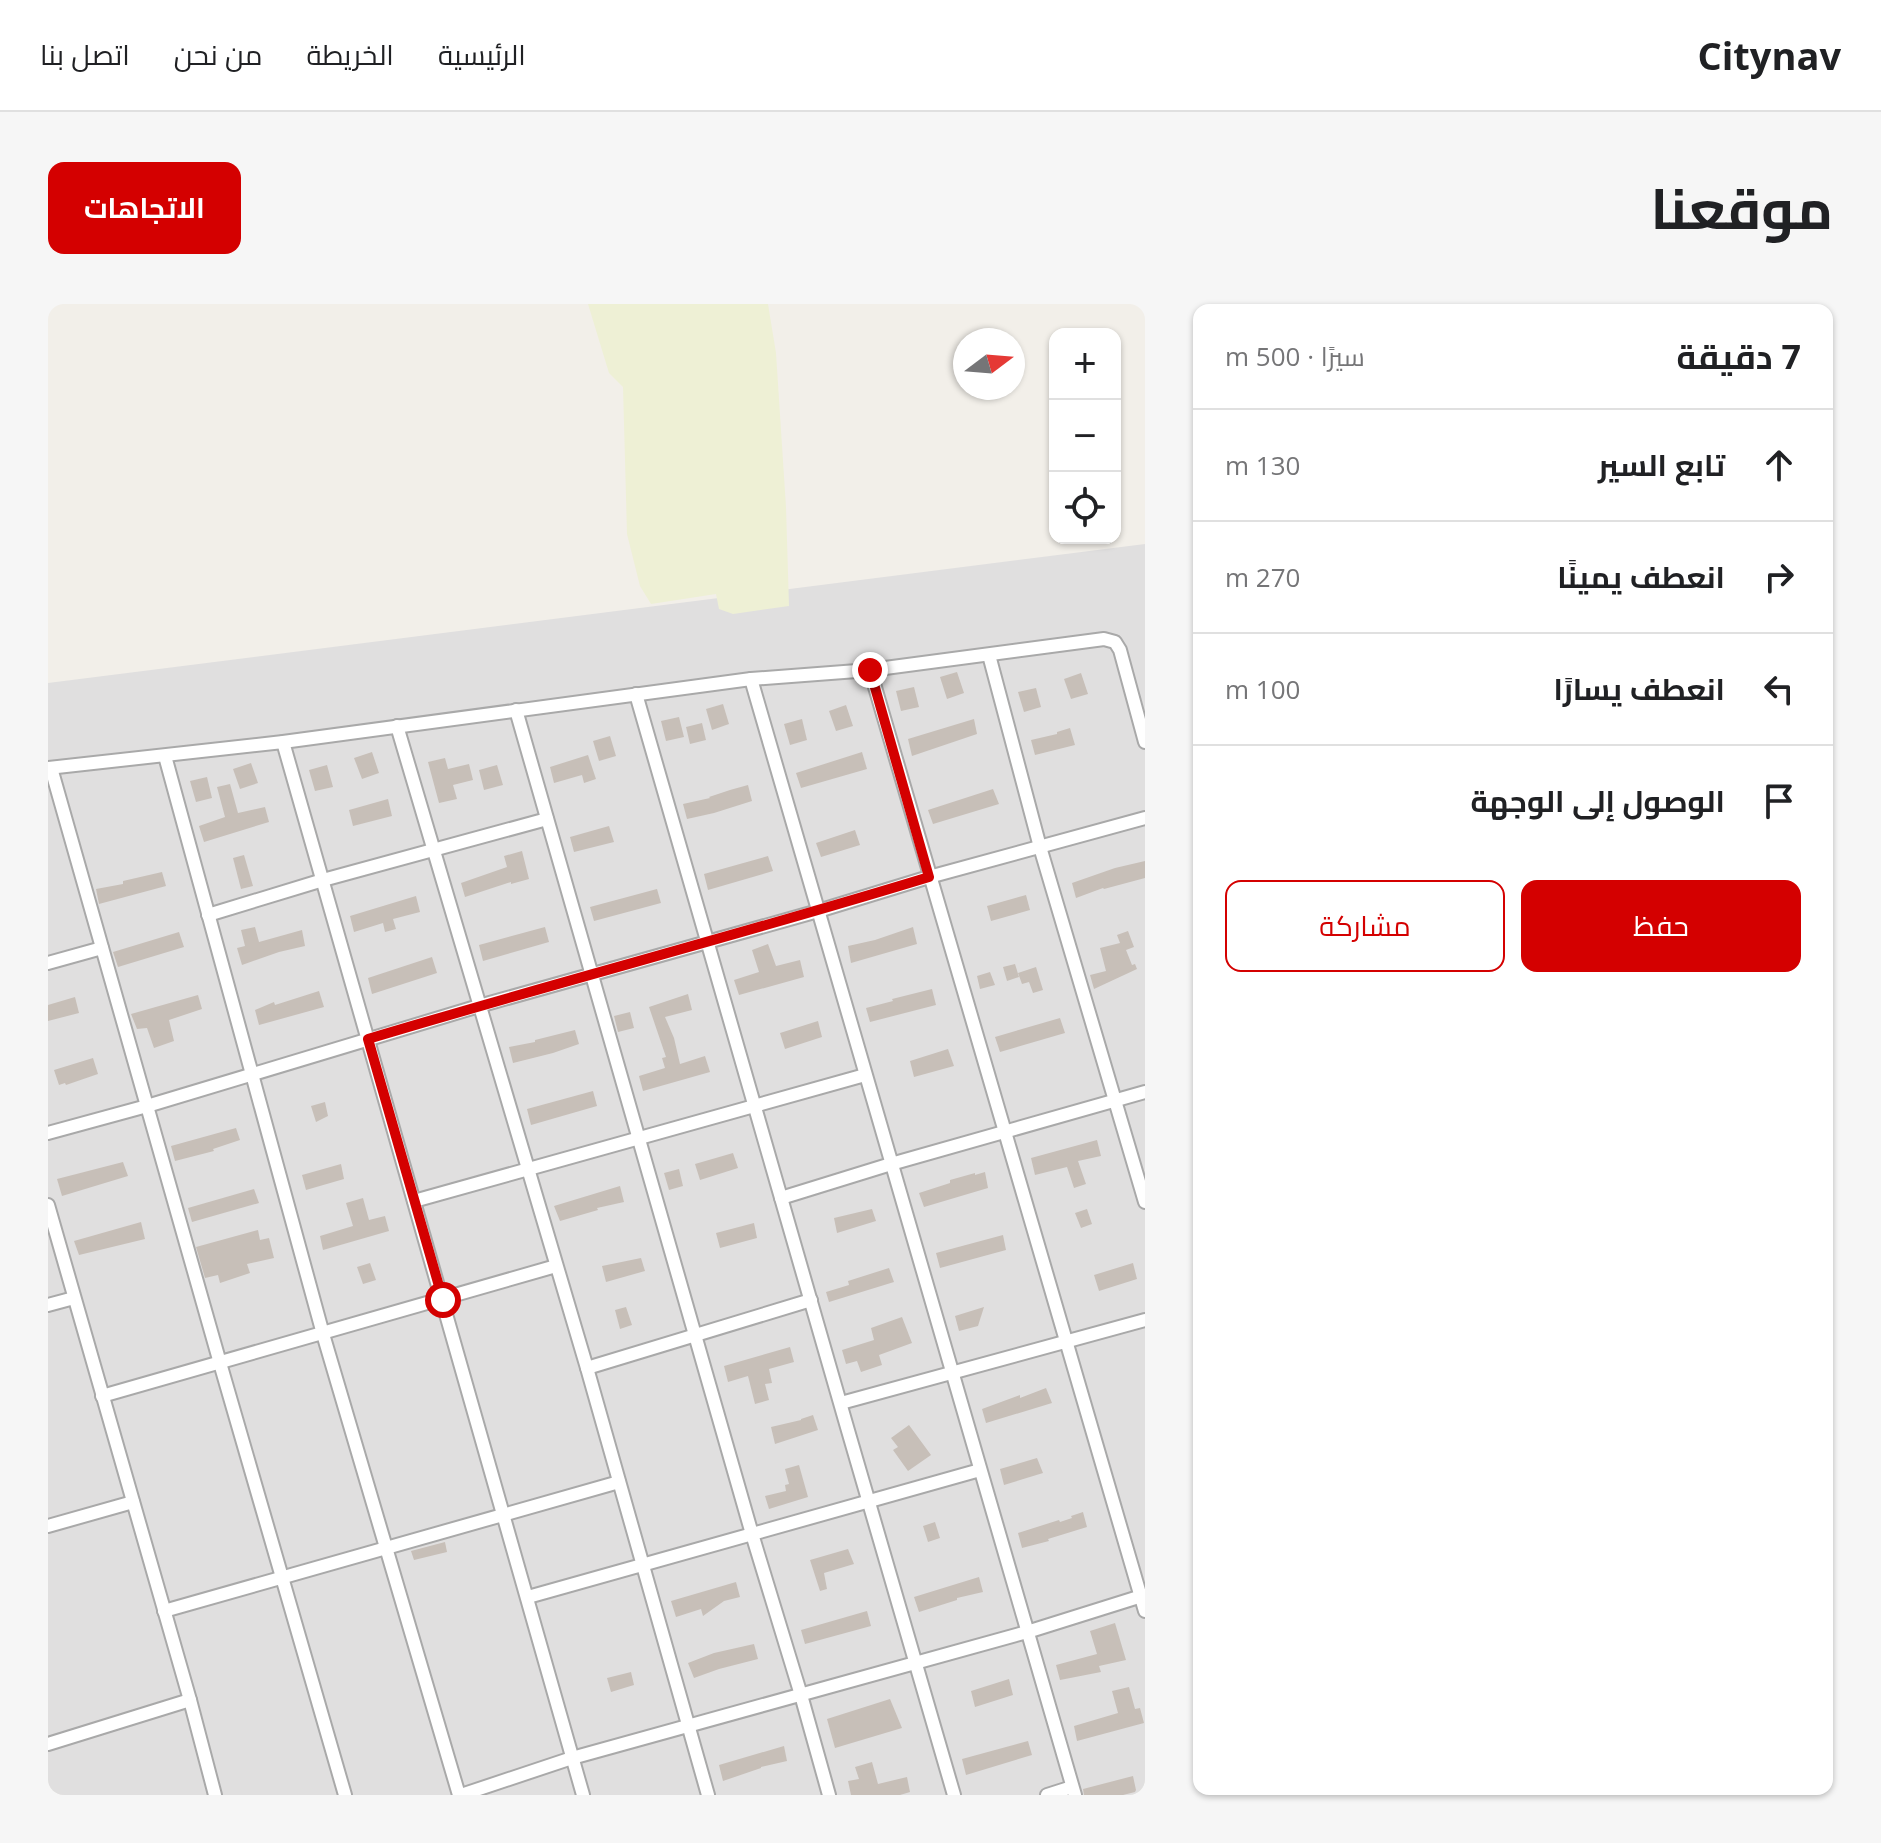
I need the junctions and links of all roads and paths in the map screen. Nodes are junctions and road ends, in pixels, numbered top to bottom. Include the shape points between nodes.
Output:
1 (989, 655) junction
2 (870, 670) junction
3 (751, 679) junction
4 (636, 694) junction
5 (516, 710) junction
6 (397, 726) junction
7 (283, 742) junction
8 (1145, 742) edge
9 (165, 756) junction
10 (49, 768) edge
11 (1145, 818) edge
12 (547, 819) junction
13 (1040, 847) junction
14 (434, 850) junction
15 (929, 877) junction
16 (323, 880) junction
17 (818, 911) junction
18 (208, 915) junction
19 (705, 942) junction
20 (102, 948) junction
21 (48, 963) edge
22 (591, 974) junction
23 (479, 1006) junction
24 (368, 1039) junction
25 (253, 1074) junction
26 (865, 1075) junction
27 (1145, 1092) edge
28 (1116, 1101) junction
29 (147, 1106) junction
30 (755, 1106) junction
31 (1004, 1131) junction
32 (48, 1133) edge
33 (638, 1138) junction
34 (891, 1164) junction
35 (528, 1169) junction
36 (781, 1198) junction
37 (414, 1201) junction
38 (1145, 1202) edge
39 (48, 1205) edge
40 (556, 1266) junction
41 (74, 1298) junction
42 (443, 1300) junction
43 (811, 1300) junction
44 (48, 1305) edge
45 (1145, 1320) edge
46 (323, 1334) junction
47 (695, 1335) junction
48 (1066, 1342) junction
49 (220, 1363) junction
50 (587, 1368) junction
51 (952, 1373) junction
52 (102, 1396) junction
53 (841, 1403) junction
54 (980, 1470) junction
55 (619, 1482) junction
56 (869, 1501) junction
57 (133, 1502) junction
58 (504, 1515) junction
59 (48, 1526) edge
60 (752, 1534) junction
61 (386, 1549) junction
62 (643, 1565) junction
63 (282, 1578) junction
64 (1143, 1595) edge
65 (528, 1597) junction
66 (164, 1611) junction
67 (1145, 1611) edge
68 (1027, 1632) junction
69 (916, 1663) junction
70 (801, 1695) junction
71 (190, 1700) junction
72 (688, 1726) junction
73 (48, 1744) edge
74 (572, 1758) junction
75 (1073, 1791) edge
76 (215, 1795) edge
77 (345, 1795) edge
78 (460, 1795) edge
79 (583, 1795) edge
80 (708, 1795) edge
81 (829, 1795) edge
82 (954, 1795) edge
83 (1047, 1795) edge

1 - 2 street
1 - 8 street via 1104,639 1115,642
1 - 13 street
2 - 3 street
2 - 15 street
3 - 4 street
3 - 17 street
4 - 5 street
4 - 19 street
5 - 6 street
5 - 12 street
6 - 7 street
6 - 14 street
7 - 9 street
7 - 16 street
9 - 10 street
9 - 18 street
10 - 20 street
11 - 13 street
12 - 14 street
12 - 22 street
13 - 15 street
13 - 28 street
14 - 16 street
14 - 23 street
15 - 17 street
15 - 31 street
16 - 18 street
16 - 24 street
17 - 19 street
17 - 26 street
18 - 25 street
19 - 22 street
19 - 30 street
20 - 21 street
20 - 29 street
22 - 23 street
22 - 33 street
23 - 24 street
23 - 35 street
24 - 25 street
24 - 37 street
25 - 29 street
25 - 46 street
26 - 30 street
26 - 34 street
27 - 28 street
28 - 31 street
28 - 38 street
29 - 32 street
29 - 49 street
30 - 33 street
30 - 36 street
31 - 34 street
31 - 48 street
33 - 35 street
33 - 47 street
34 - 36 street
34 - 51 street
35 - 37 street
35 - 40 street
36 - 43 street
37 - 42 street
39 - 41 street
40 - 42 street
40 - 50 street
41 - 44 street
41 - 52 street
42 - 46 street
42 - 58 street
43 - 47 street
43 - 53 street
45 - 48 street
46 - 49 street
46 - 61 street
47 - 50 street
47 - 60 street
48 - 51 street
48 - 64 street
49 - 52 street
49 - 63 street
50 - 55 street
51 - 53 street
51 - 54 street
52 - 57 street
53 - 56 street
54 - 56 street
54 - 68 street
55 - 58 street
55 - 62 street
56 - 60 street
56 - 69 street
57 - 59 street
57 - 66 street
58 - 61 street
58 - 65 street
60 - 62 street
60 - 70 street
61 - 63 street
61 - 78 street
62 - 65 street
62 - 72 street
63 - 66 street
63 - 77 street
64 - 67 street
64 - 68 street
65 - 74 street
66 - 71 street
68 - 69 street
68 - 75 street
69 - 70 street
69 - 82 street
70 - 72 street
70 - 81 street
71 - 73 street
71 - 76 street
72 - 74 street
72 - 80 street
74 - 78 street
74 - 79 street
75 - 83 street

